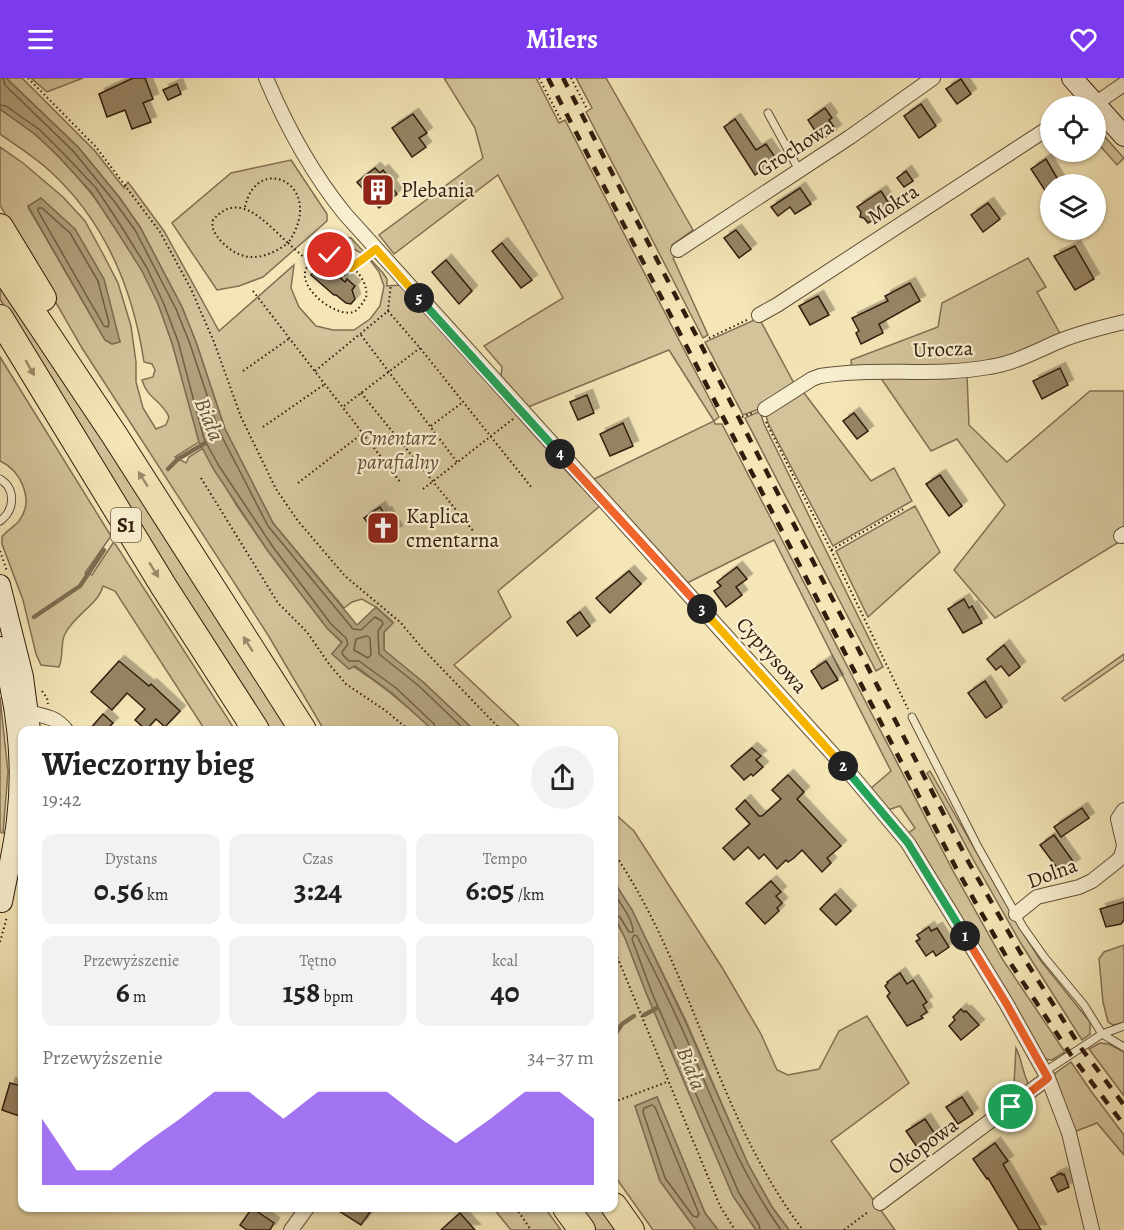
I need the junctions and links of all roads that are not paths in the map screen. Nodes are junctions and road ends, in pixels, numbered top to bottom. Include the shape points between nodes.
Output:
1 (266, 78) edge
2 (933, 78) edge
3 (1072, 78) edge
4 (1124, 84) edge
5 (1084, 96) edge
6 (1098, 96) edge
7 (768, 113) dead end
8 (1106, 119) edge
9 (1040, 134) edge
10 (1124, 136) edge
11 (799, 170) junction
12 (0, 227) edge
13 (678, 250) dead end
14 (0, 264) edge
15 (759, 315) road end
16 (0, 318) edge
17 (1124, 322) edge
18 (765, 409) road end
19 (115, 436) junction
20 (0, 479) edge
21 (0, 521) edge
22 (0, 585) edge
23 (0, 647) edge
24 (23, 714) edge
25 (912, 717) road end
26 (61, 726) edge
27 (253, 726) edge
28 (300, 726) edge
29 (18, 806) edge
30 (1124, 810) edge
31 (18, 845) edge
32 (1124, 845) edge
33 (1, 906) edge
34 (1016, 914) junction
35 (1124, 1026) edge
36 (1102, 1034) junction
37 (1124, 1047) edge
38 (1046, 1075) junction
39 (880, 1203) road end
40 (304, 1212) edge
41 (569, 1212) edge
42 (618, 1212) edge
43 (291, 1230) edge
44 (582, 1230) edge
45 (631, 1230) edge
46 (1092, 1230) edge

1 - 38 street, Cyprysowa via 308,164 345,214 519,414 898,830
2 - 11 street, Grochowa
3 - 5 main road
4 - 6 street
7 - 11 lane
8 - 10 main road
9 - 15 street, Mokra
11 - 13 street, Grochowa
12 - 19 highway via 102,397
14 - 19 highway, S1
16 -> 27 highway, S1
17 - 18 street, Urocza via 1085,332 992,367 820,376
28 -> 19 highway, S1
20 - 21 lane via 8,487 12,503
22 - 24 main road via 16,647
23 - 24 main road
24 - 26 street via 51,717
25 - 34 lane
29 - 33 main road
30 - 32 street, Dolna via 1118,819
31 - 33 main road
32 - 34 street, Dolna via 1121,857 1092,881 1037,897
34 - 36 lane
35 - 36 lane
36 - 37 lane
36 - 38 lane
38 - 39 street, Okopowa
38 - 46 street, Cyprysowa via 1069,1133
40 - 43 street
41 - 44 highway
42 - 45 highway

